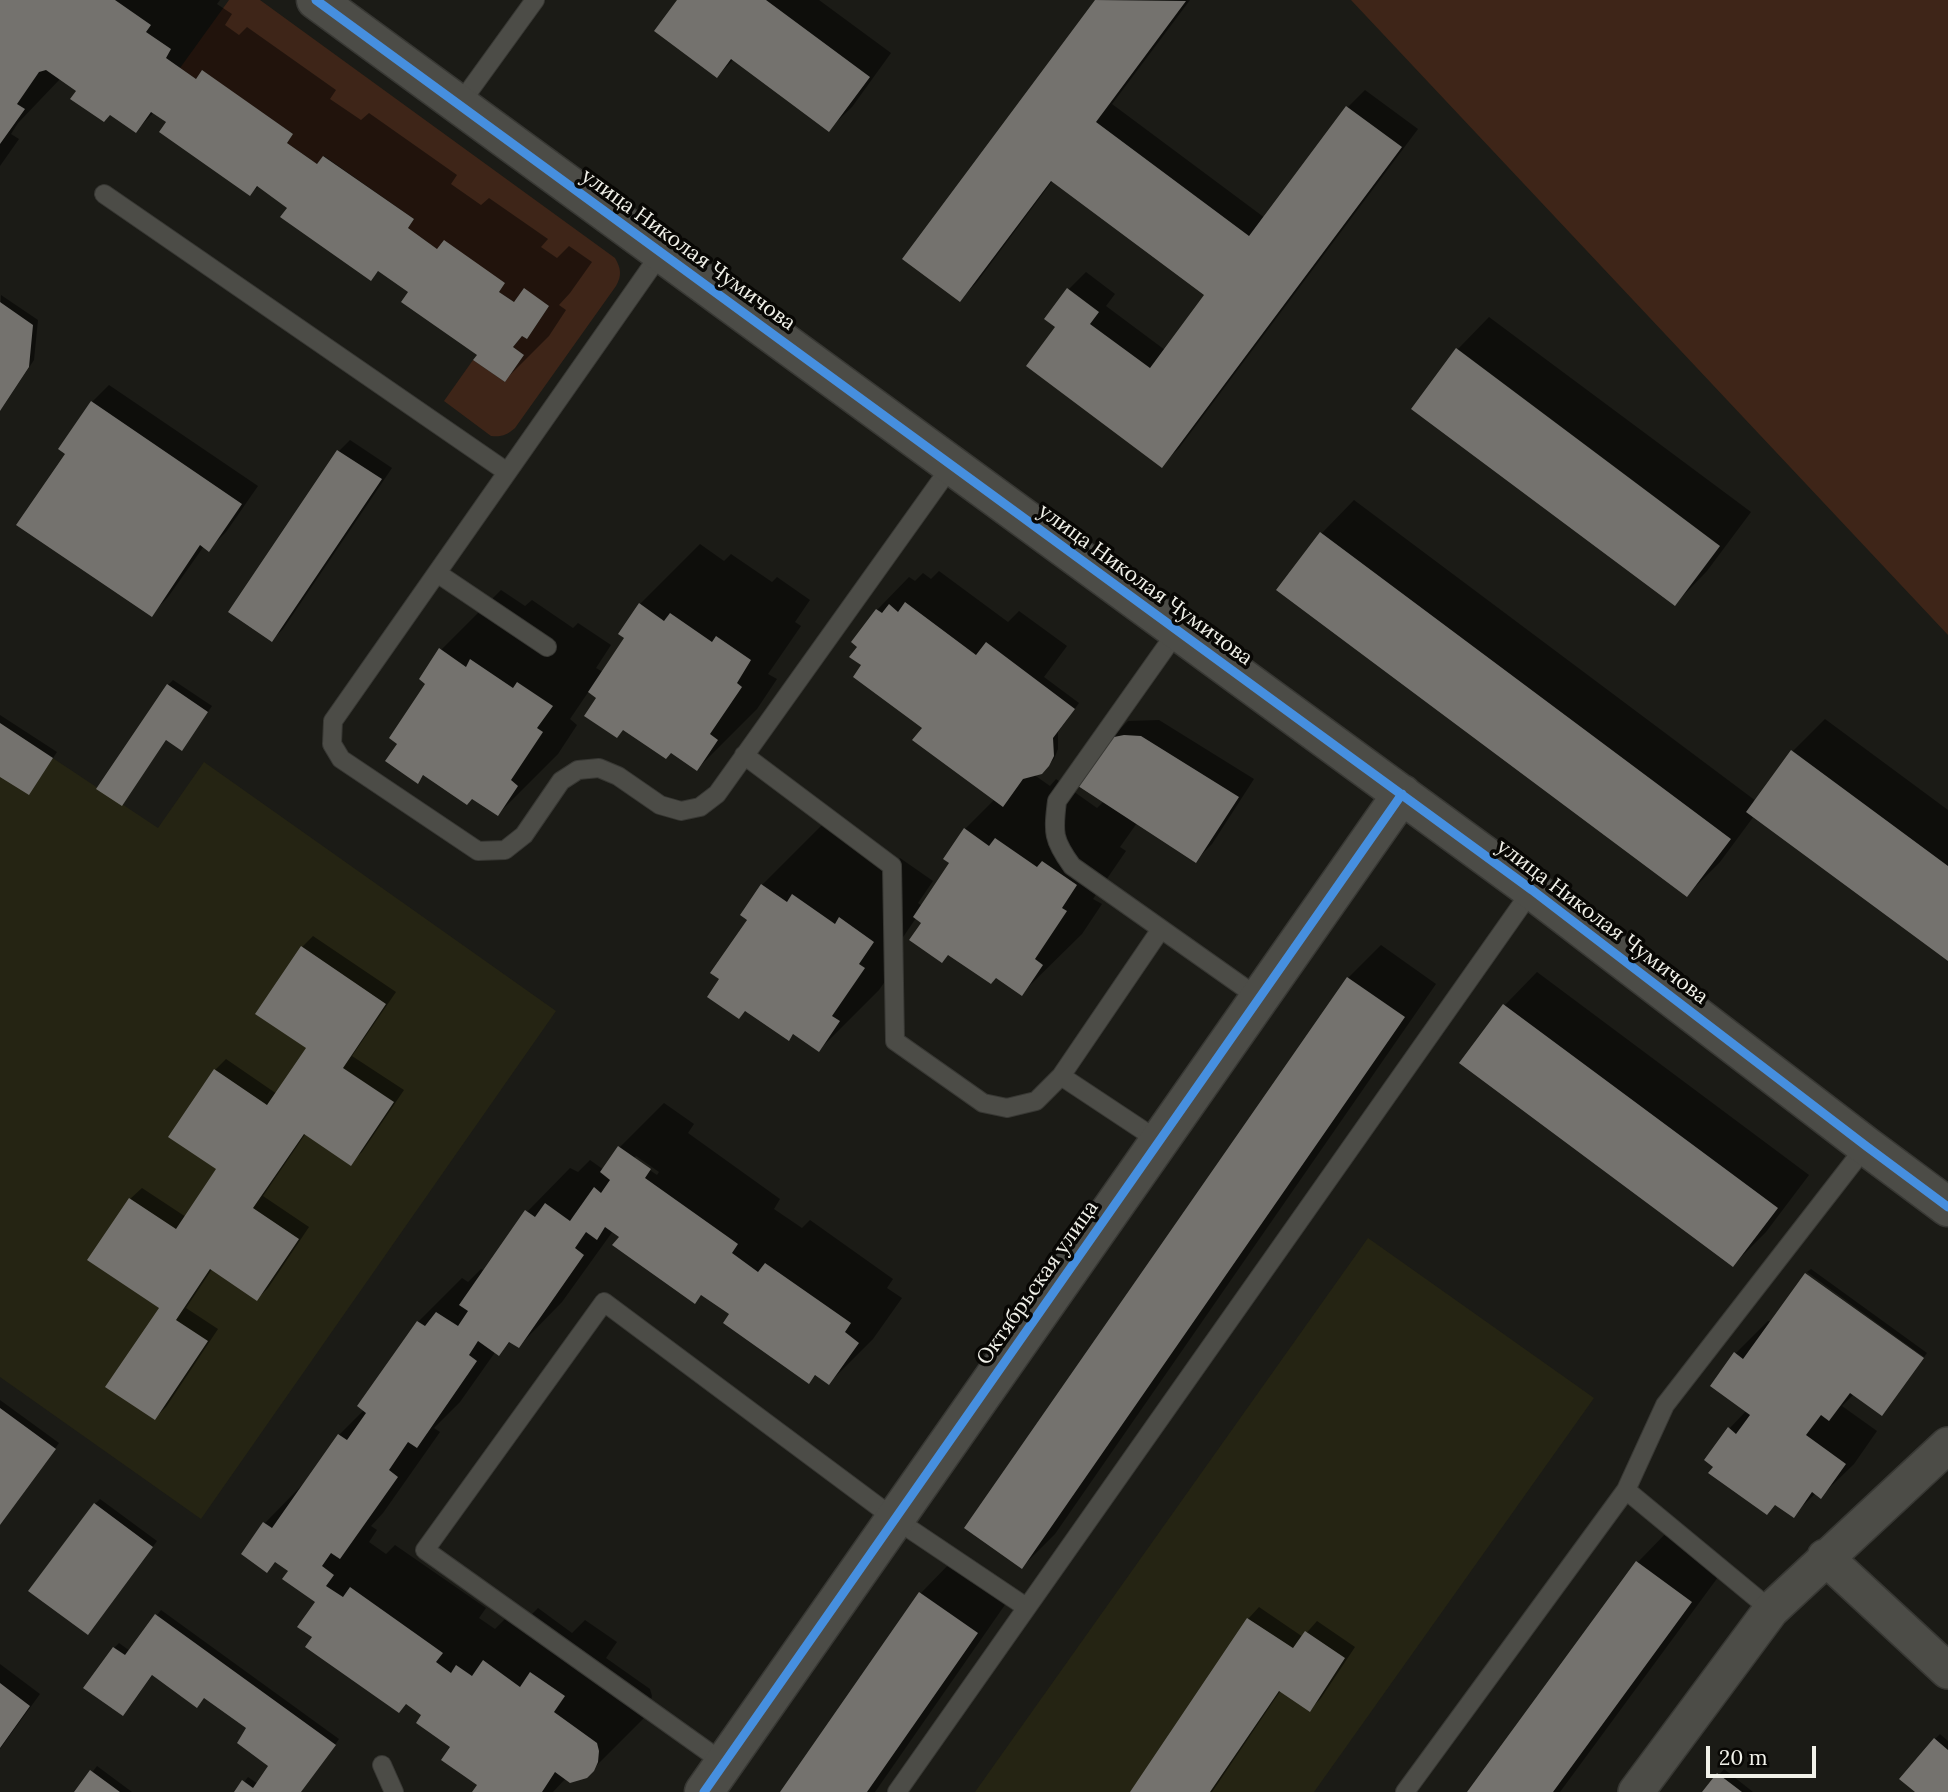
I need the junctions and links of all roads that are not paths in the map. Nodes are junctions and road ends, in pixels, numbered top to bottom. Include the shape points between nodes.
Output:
1 (316, 0) edge
2 (535, 0) edge
3 (459, 105) junction
4 (104, 194) dead end
5 (661, 253) junction
6 (952, 465) junction
7 (507, 472) junction
8 (437, 573) junction
9 (1178, 630) junction
10 (547, 647) dead end
11 (744, 755) junction
12 (1402, 794) junction
13 (1532, 890) junction
14 (1161, 929) junction
15 (1259, 998) junction
16 (1061, 1076) junction
17 (1159, 1141) junction
18 (1866, 1146) junction
19 (1948, 1207) edge
20 (1948, 1445) edge
21 (1626, 1490) junction
22 (895, 1518) junction
23 (1825, 1557) junction
24 (1026, 1606) junction
25 (1771, 1610) junction
26 (1948, 1671) edge
27 (382, 1765) dead end
28 (714, 1777) edge
29 (394, 1792) edge
30 (897, 1792) edge
31 (1405, 1792) edge
32 (1636, 1792) edge

1 - 3 street, улица Николая Чумичова
2 - 3 lane
3 - 5 street, улица Николая Чумичова
4 - 7 lane
5 - 6 street, улица Николая Чумичова
5 - 7 lane
6 - 9 street, улица Николая Чумичова
6 - 11 lane
7 - 8 lane
8 - 10 lane
8 - 11 lane via 333,721 332,744 341,759 461,842 478,851 505,849 524,835 561,781 578,770 599,768 618,776 660,805 681,811 700,807 717,794
9 - 12 street, улица Николая Чумичова
9 - 14 lane via 1057,801 1054,826 1058,847 1072,866
11 - 16 lane via 892,866 895,1041 983,1103 1007,1108 1036,1101
12 - 13 street, улица Николая Чумичова
12 - 15 street, Октябрьская улица
13 - 18 street, улица Николая Чумичова
13 - 24 lane
14 - 15 lane
14 - 16 lane
15 - 17 street, Октябрьская улица
16 - 17 lane
17 - 22 street, Октябрьская улица
18 - 19 street, улица Николая Чумичова
18 - 21 lane via 1665,1405
20 - 23 street
21 - 25 lane
21 - 31 lane
22 - 24 lane
22 - 28 street, Октябрьская улица
22 - 28 lane via 604,1302 425,1550
23 - 25 street
23 - 26 street
24 - 30 lane
25 - 32 street
27 - 29 lane

